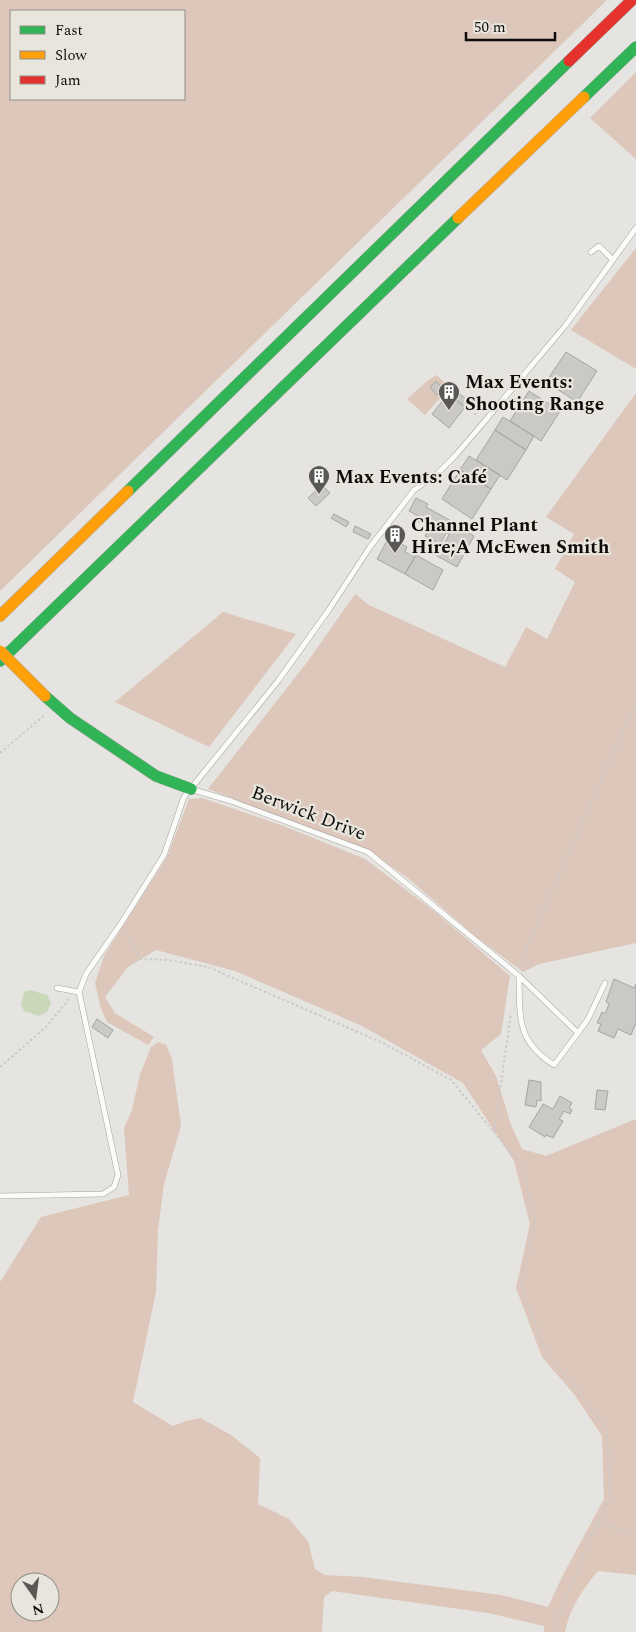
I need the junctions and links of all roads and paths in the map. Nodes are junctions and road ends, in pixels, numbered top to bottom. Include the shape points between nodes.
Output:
1 (632, 0) edge
2 (636, 47) edge
3 (636, 228) edge
4 (591, 252) dead end
5 (612, 260) junction
6 (467, 406) dead end
7 (484, 422) junction
8 (0, 616) edge
9 (0, 651) edge
10 (0, 661) edge
11 (636, 701) edge
12 (55, 706) junction
13 (0, 753) edge
14 (191, 789) junction
15 (117, 929) junction
16 (518, 975) junction
17 (605, 984) dead end
18 (57, 988) dead end
19 (72, 991) junction
20 (79, 992) junction
21 (511, 1012) dead end
22 (578, 1033) junction
23 (0, 1068) edge
24 (494, 1133) junction
25 (0, 1196) edge
26 (597, 1522) junction
27 (636, 1536) edge
28 (552, 1632) edge

1 - 8 main road
2 - 10 main road
3 - 5 lane
4 - 5 lane via 599,246
5 - 7 lane via 565,326
6 - 7 path
7 - 14 lane via 456,456 414,490 370,547 278,681
9 - 12 main road, Berwick Drive, bridge
11 - 16 path
12 - 13 path
12 - 14 main road, Berwick Drive via 156,776
14 - 15 lane via 184,797 164,855
14 - 16 lane, Berwick Drive via 368,852
15 - 20 lane via 83,980
15 - 24 path via 128,936 141,959 208,967 385,1044 450,1080
16 - 22 lane, Berwick Drive
16 - 22 lane via 522,1028 530,1047 554,1066
17 - 22 lane
18 - 19 lane
19 - 20 lane
19 - 23 path via 54,1018
20 - 25 lane via 118,1175 114,1187 103,1194
21 - 24 path
24 - 26 path via 522,1166 535,1221 521,1285 544,1350 607,1430 610,1498
26 - 27 path
26 - 28 path

